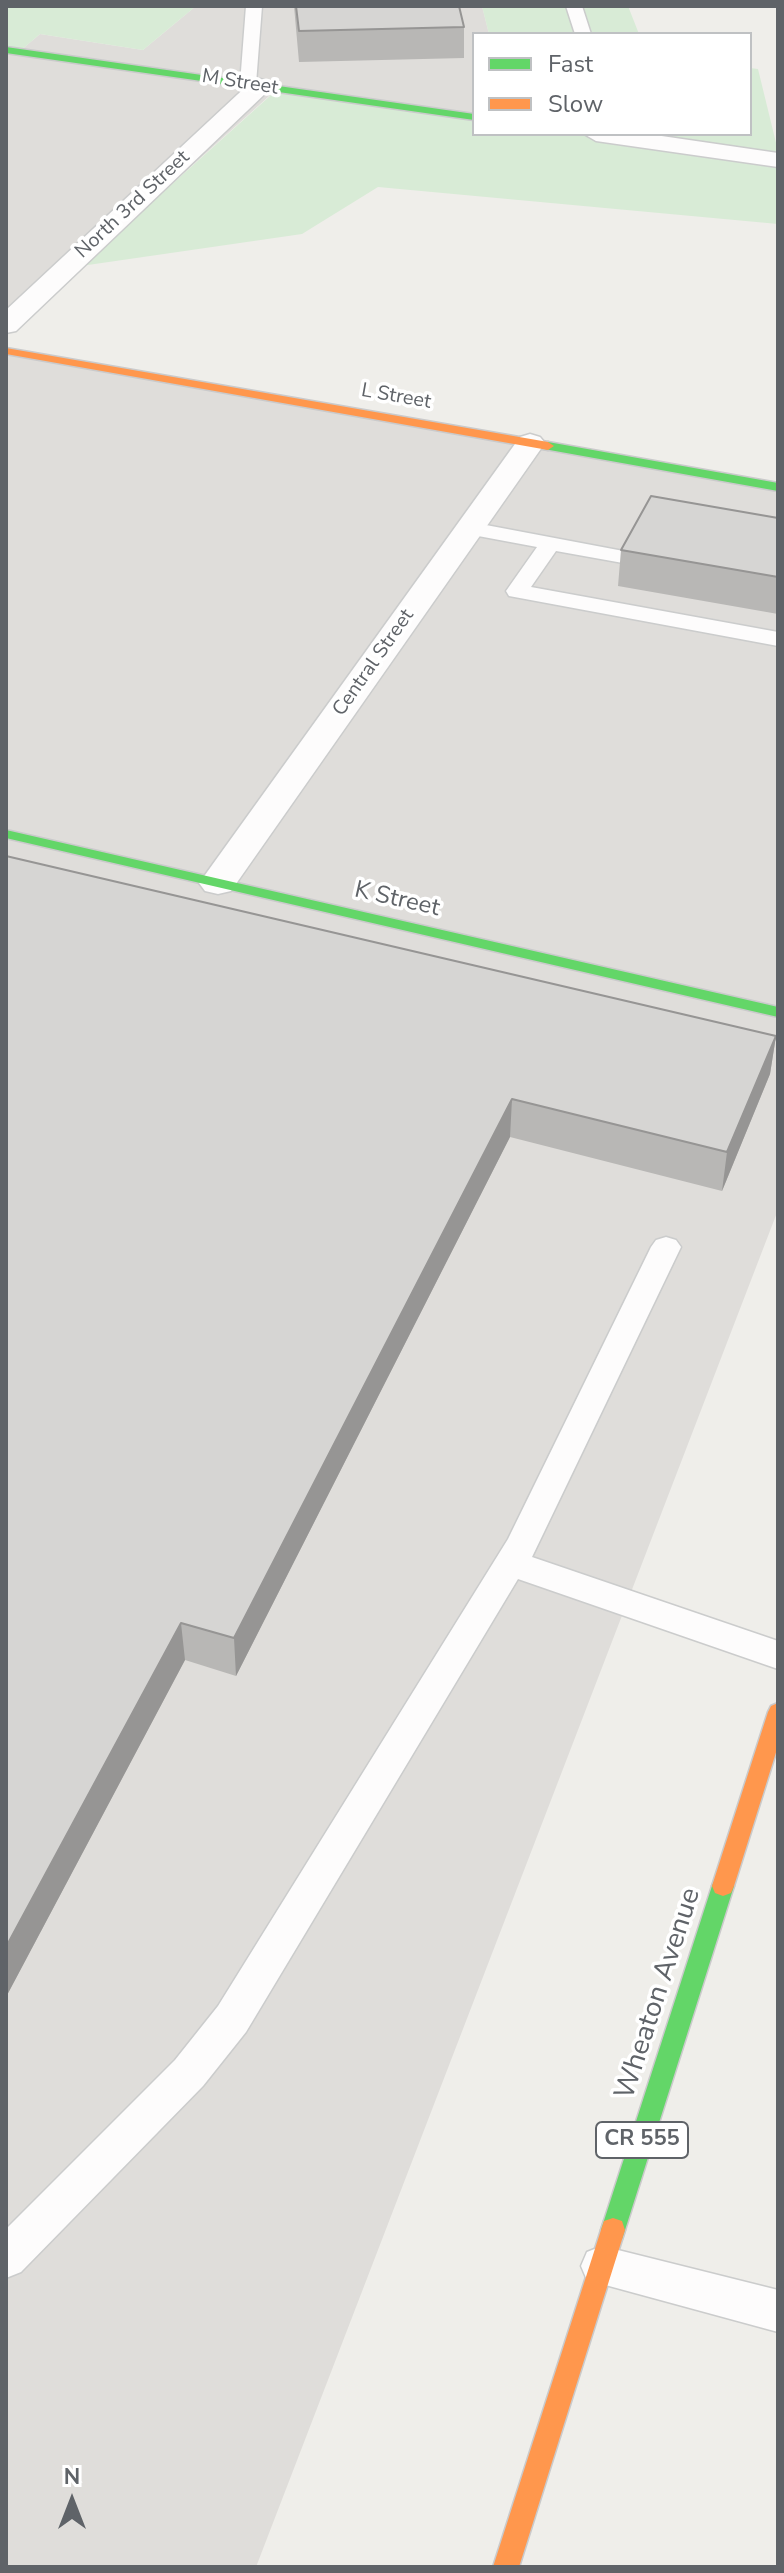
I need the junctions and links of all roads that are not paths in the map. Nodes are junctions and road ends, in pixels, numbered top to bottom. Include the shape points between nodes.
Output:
1 (254, 6) edge
2 (574, 6) edge
3 (582, 32) edge
4 (6, 50) edge
5 (254, 85) junction
6 (472, 117) edge
7 (639, 137) edge
8 (778, 160) edge
9 (6, 325) edge
10 (6, 351) edge
11 (530, 443) junction
12 (778, 487) edge
13 (470, 528) junction
14 (551, 543) junction
15 (634, 559) edge
16 (778, 639) edge
17 (6, 834) edge
18 (218, 883) junction
19 (778, 1012) edge
20 (666, 1247) dead end
21 (510, 1563) junction
22 (778, 1655) edge
23 (778, 1712) edge
24 (6, 2258) edge
25 (602, 2266) junction
26 (778, 2311) edge
27 (506, 2567) edge

1 - 5 lane
2 - 3 lane
4 - 5 street, M Street
5 - 6 street, M Street
5 - 9 street, North 3rd Street
7 - 8 street
10 - 11 street, L Street
11 - 12 street, L Street
11 - 13 street, Central Street
13 - 14 lane
13 - 18 street, Central Street
14 - 15 lane
14 - 16 lane via 517,591
17 - 18 street, K Street
18 - 19 street, K Street
20 - 21 lane
21 - 22 lane
21 - 24 lane via 232,2019 189,2073
23 - 25 street, Wheaton Avenue / CR 555
25 - 26 lane
25 - 27 street, Wheaton Avenue / CR 555

